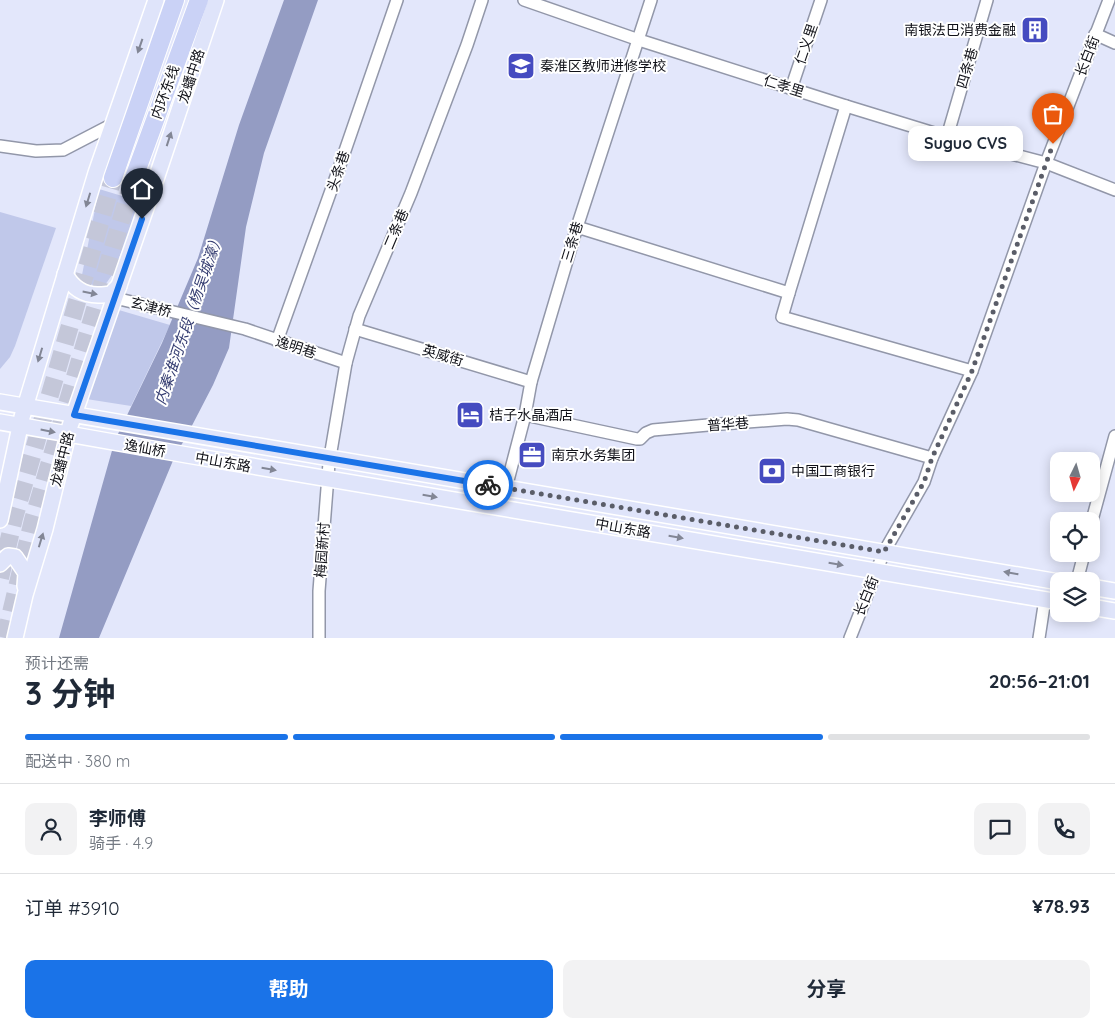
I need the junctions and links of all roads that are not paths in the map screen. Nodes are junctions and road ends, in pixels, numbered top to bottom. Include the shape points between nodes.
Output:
1 (156, 0) edge
2 (175, 0) edge
3 (199, 0) edge
4 (216, 0) edge
5 (397, 0) edge
6 (482, 0) edge
7 (524, 0) edge
8 (651, 0) edge
9 (821, 0) edge
10 (987, 0) edge
11 (1109, 0) edge
12 (1095, 34) junction
13 (639, 40) junction
14 (1115, 43) edge
15 (791, 89) junction
16 (846, 106) junction
17 (113, 124) junction
18 (947, 137) junction
19 (0, 146) edge
20 (1046, 163) junction
21 (113, 178) tunnel mouth
22 (132, 183) tunnel mouth
23 (1115, 190) edge
24 (576, 227) junction
25 (65, 274) junction
26 (117, 292) junction
27 (789, 293) junction
28 (355, 329) junction
29 (245, 330) joint
30 (277, 341) junction
31 (346, 363) junction
32 (972, 371) junction
33 (531, 382) junction
34 (0, 402) edge
35 (25, 406) junction
36 (74, 415) junction
37 (525, 415) junction
38 (0, 422) edge
39 (20, 426) junction
40 (68, 435) junction
41 (194, 435) joint
42 (1115, 436) edge
43 (187, 455) joint
44 (932, 458) junction
45 (329, 461) junction
46 (328, 479) junction
47 (506, 488) junction
48 (1094, 512) edge
49 (0, 520) edge
50 (884, 552) junction
51 (0, 564) edge
52 (877, 571) junction
53 (1050, 580) edge
54 (1100, 588) edge
55 (1115, 591) edge
56 (25, 595) junction
57 (1050, 600) edge
58 (1050, 606) edge
59 (1100, 608) edge
60 (1115, 611) edge
61 (15, 638) edge
62 (319, 638) edge
63 (850, 638) edge
64 (1039, 638) edge

1 -> 17 main road
2 - 21 highway, 内环东线
3 - 22 highway, 内环东线
26 -> 4 main road, 龙蟠中路
5 - 30 street, 头条巷
6 - 28 street, 二条巷
7 - 13 street, 仁孝里
8 - 13 street, 三条巷
9 - 15 street, 仁义里
10 - 18 street, 四条巷
11 - 12 street, 长白街
12 - 14 street
12 - 20 street, 长白街
13 - 15 street, 仁孝里
13 - 24 street, 三条巷
15 - 16 street, 仁孝里
16 - 18 street, 仁孝里
16 - 27 street
17 - 19 street via 62,150 36,151
17 -> 25 main road
18 - 20 street, 仁孝里
20 - 23 street, 仁孝里
20 - 32 street, 长白街
24 - 27 street
24 - 33 street, 三条巷
25 -> 26 main road via 83,293
25 -> 35 main road
26 - 29 street, 玄津桥
26 - 36 main road, 龙蟠中路
27 - 32 street via 782,317
28 - 31 street, 二条巷
28 - 33 street, 英威街
29 - 30 street, 逸明巷
30 - 31 street, 逸明巷
31 - 45 street, 二条巷
32 - 44 street, 长白街
33 - 37 street, 三条巷
34 - 35 main road
35 - 36 main road
35 - 39 main road
36 - 40 main road, 龙蟠中路
36 - 41 main road, 逸仙桥
37 - 44 street, 普华巷 via 637,439 653,430 798,420
37 - 47 street, 三条巷
38 - 39 main road
39 -> 40 main road
39 - 49 main road
40 - 43 main road, 逸仙桥
56 -> 40 main road, 龙蟠中路
41 - 45 main road, 中山东路
42 - 48 street
43 -> 46 main road, 中山东路
44 - 50 street, 长白街 via 924,482
45 - 46 street, 梅园新村
45 - 47 main road, 中山东路
46 -> 52 main road, 中山东路
46 - 62 street, 梅园新村 via 319,591
47 - 50 main road, 中山东路
50 - 52 street, 长白街
53 -> 50 main road, 中山东路
51 - 56 main road via 8,556 15,557 26,573
52 - 57 main road, 中山东路
52 - 63 street, 长白街
54 - 55 main road
56 - 61 main road, 龙蟠中路
58 - 64 street
59 - 60 main road

